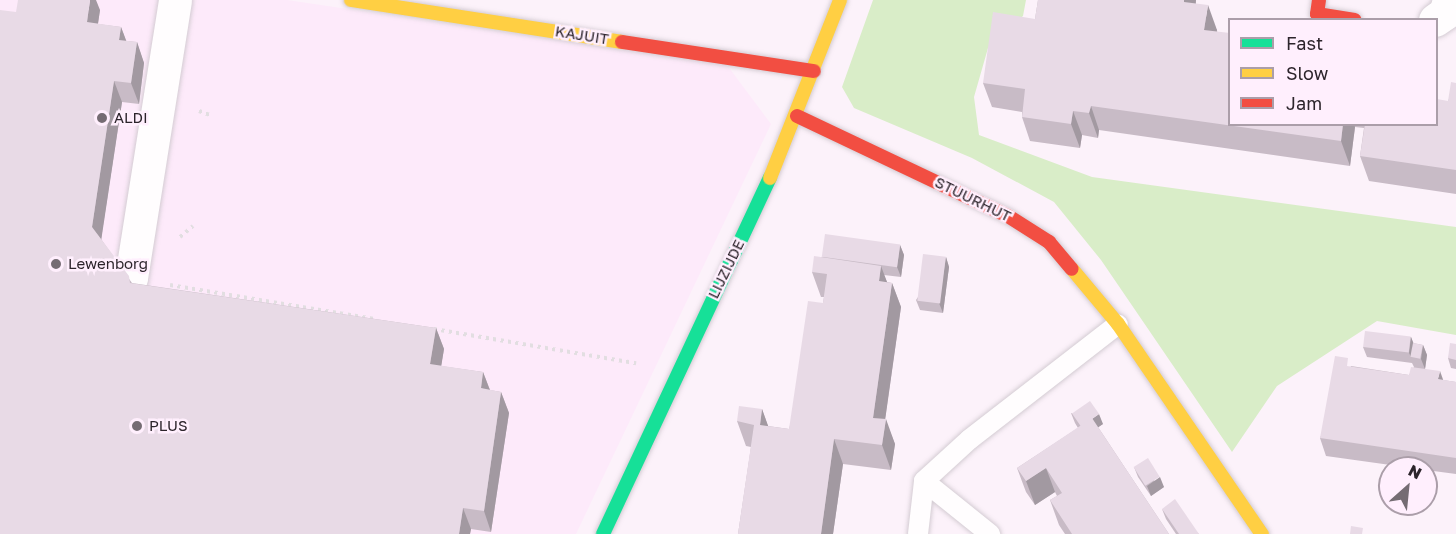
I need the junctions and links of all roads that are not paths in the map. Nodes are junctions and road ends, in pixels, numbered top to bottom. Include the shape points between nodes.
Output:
1 (175, 0) edge
2 (351, 0) edge
3 (840, 0) edge
4 (1319, 0) edge
5 (1449, 0) edge
6 (1342, 18) edge
7 (1438, 18) edge
8 (814, 71) junction
9 (797, 116) junction
10 (128, 279) edge
11 (1118, 324) junction
12 (924, 481) junction
13 (603, 534) edge
14 (918, 534) edge
15 (990, 534) edge
16 (1262, 534) edge

1 - 10 street
2 - 8 street, KAJUIT
3 - 8 street, LIJZIJDE
4 - 6 street via 1317,14
5 - 7 street via 1445,13
8 - 9 street, LIJZIJDE
9 - 11 street, STUURHUT via 1029,228 1066,258
9 - 13 street, LIJZIJDE
11 - 12 lane via 970,439
11 - 16 street, STUURHUT
12 - 14 lane
12 - 15 lane

